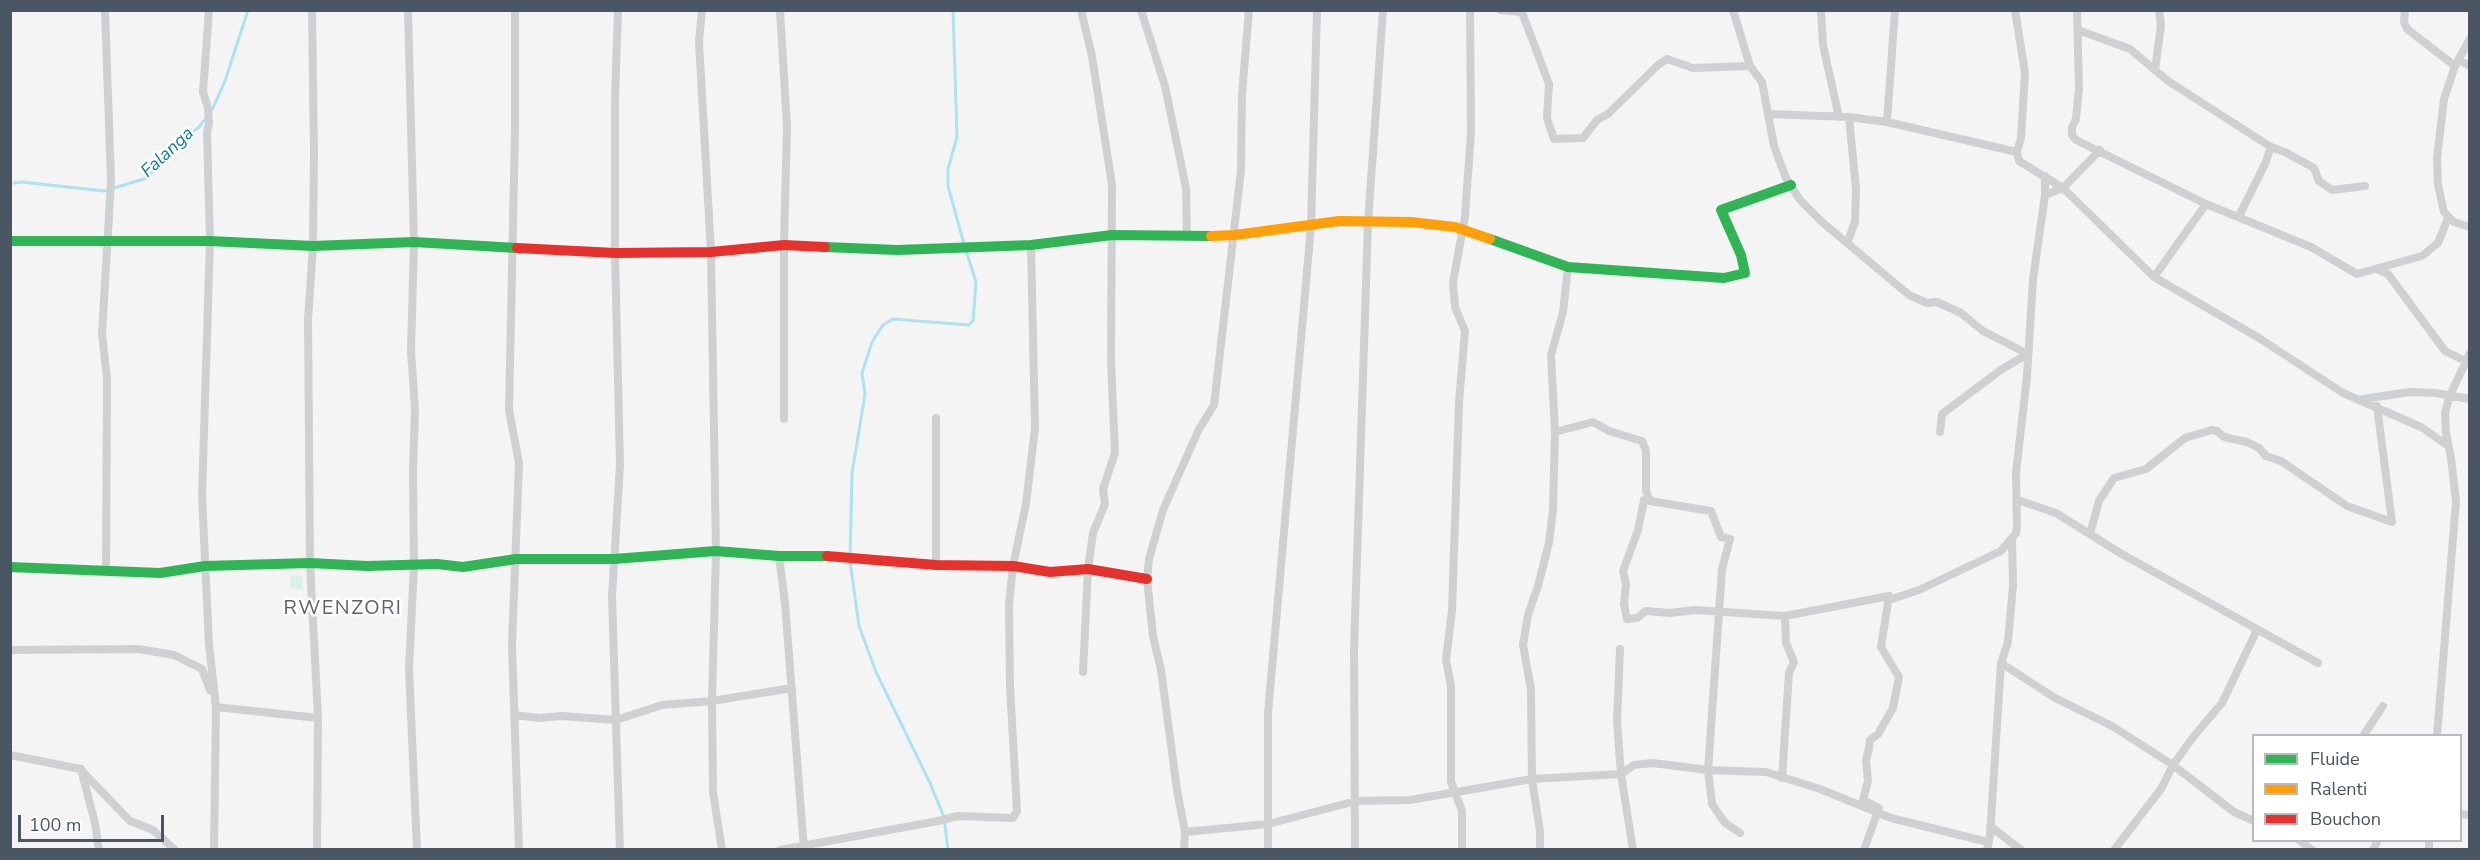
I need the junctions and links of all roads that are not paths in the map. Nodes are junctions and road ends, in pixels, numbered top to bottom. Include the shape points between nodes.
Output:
1 (105, 10) edge
2 (209, 10) edge
3 (312, 10) edge
4 (408, 10) edge
5 (515, 10) edge
6 (618, 10) edge
7 (702, 10) edge
8 (780, 10) edge
9 (1081, 10) edge
10 (1142, 10) edge
11 (1249, 10) edge
12 (1317, 10) edge
13 (1383, 10) edge
14 (1470, 10) edge
15 (1500, 10) edge
16 (1733, 10) edge
17 (1821, 10) edge
18 (1894, 10) edge
19 (2015, 10) edge
20 (2078, 10) edge
21 (2159, 10) edge
22 (2405, 10) edge
23 (2078, 30) junction
24 (2469, 39) edge
25 (2457, 63) junction
26 (1750, 66) junction
27 (2469, 66) edge
28 (2155, 70) junction
29 (1768, 114) junction
30 (1844, 117) junction
31 (1887, 122) junction
32 (2271, 147) junction
33 (2100, 150) junction
34 (2017, 152) junction
35 (2045, 176) junction
36 (1791, 185) junction
37 (2365, 186) dead end
38 (2063, 188) junction
39 (2045, 195) junction
40 (2206, 204) junction
41 (2239, 216) junction
42 (2448, 218) junction
43 (1368, 223) junction
44 (1311, 226) junction
45 (2469, 227) edge
46 (1459, 228) junction
47 (1112, 235) junction
48 (1235, 235) junction
49 (1187, 237) junction
50 (10, 241) edge
51 (1848, 241) junction
52 (210, 242) junction
53 (414, 242) junction
54 (106, 243) junction
55 (783, 245) junction
56 (1031, 245) junction
57 (314, 246) junction
58 (513, 247) junction
59 (711, 252) junction
60 (615, 253) junction
61 (1568, 267) junction
62 (2377, 269) junction
63 (2154, 277) junction
64 (2028, 354) junction
65 (2467, 357) edge
66 (2450, 395) junction
67 (2384, 396) junction
68 (2469, 399) edge
69 (2361, 400) junction
70 (2378, 407) junction
71 (936, 418) dead end
72 (784, 419) dead end
73 (1555, 432) junction
74 (1940, 432) dead end
75 (2447, 445) junction
76 (1644, 500) junction
77 (2018, 500) junction
78 (2090, 534) junction
79 (2012, 538) junction
80 (716, 551) junction
81 (779, 556) junction
82 (516, 559) junction
83 (614, 559) junction
84 (309, 563) junction
85 (414, 565) junction
86 (936, 565) junction
87 (205, 566) junction
88 (1013, 566) junction
89 (10, 567) edge
90 (1088, 569) junction
91 (106, 570) junction
92 (1147, 579) junction
93 (1889, 596) junction
94 (1721, 611) junction
95 (1785, 616) junction
96 (2257, 630) junction
97 (1620, 649) dead end
98 (10, 650) edge
99 (2001, 663) junction
100 (2318, 663) dead end
101 (1083, 672) dead end
102 (792, 688) junction
103 (712, 701) junction
104 (2383, 706) dead end
105 (216, 707) junction
106 (514, 716) junction
107 (318, 718) junction
108 (616, 720) junction
109 (2364, 734) edge
110 (2437, 734) edge
111 (10, 755) edge
112 (2173, 765) junction
113 (80, 769) junction
114 (1708, 770) junction
115 (1621, 774) junction
116 (1782, 778) junction
117 (1532, 779) junction
118 (1455, 793) junction
119 (1356, 801) junction
120 (1877, 813) junction
121 (2252, 821) edge
122 (1268, 824) junction
123 (1990, 826) junction
124 (1185, 832) junction
125 (1740, 833) dead end
126 (1988, 846) edge
127 (804, 848) edge
128 (99, 849) edge
129 (175, 849) edge
130 (214, 849) edge
131 (317, 849) edge
132 (417, 849) edge
133 (519, 849) edge
134 (620, 849) edge
135 (722, 849) edge
136 (780, 849) edge
137 (1184, 849) edge
138 (1268, 849) edge
139 (1355, 849) edge
140 (1462, 849) edge
141 (1539, 849) edge
142 (1633, 849) edge
143 (1864, 849) edge
144 (2021, 849) edge
145 (2114, 849) edge

1 - 54 street via 111,181
2 - 52 street via 203,92 209,124
3 - 57 street
4 - 53 street
5 - 58 street
6 - 60 street
7 - 59 street via 699,42
8 - 55 street via 787,127
9 - 47 street via 1109,158
10 - 49 street via 1168,97 1186,188
11 - 48 street
12 - 44 street
13 - 43 street
14 - 46 street via 1471,132 1466,217
15 - 26 street via 1523,15 1549,84 1547,118 1554,139 1583,138 1597,120 1667,59 1693,68
16 - 26 street
17 - 30 street via 1823,45
18 - 31 street
19 - 34 street via 2025,73
20 - 23 street
21 - 28 street
22 - 25 street via 2407,29
23 - 28 street via 2130,49
23 - 33 street via 2079,88 2072,135
24 - 25 street
25 - 27 street
25 - 42 street via 2444,99 2437,158 2438,185
26 - 29 street via 1762,82
28 - 32 street
29 - 30 street
29 - 36 street via 1774,146
30 - 31 street
30 - 51 street via 1856,189 1855,222
31 - 34 street
32 - 37 street via 2314,168 2319,181 2332,190
32 - 41 street
33 - 38 street
33 - 40 street
34 - 35 street via 2019,161
35 - 38 street
35 - 39 street
36 - 51 street via 1822,222
36 - 61 street via 1721,210 1745,273 1724,278
38 - 39 street
38 - 63 street
39 - 64 street via 2032,279
40 - 41 street
40 - 63 street
41 - 62 street via 2311,247 2352,273
42 - 45 street
42 - 62 street via 2432,249 2422,256
43 - 44 street via 1339,221
43 - 46 street via 1411,222
43 - 119 street via 1354,650
44 - 48 street
44 - 122 street via 1268,713
46 - 61 street
46 - 118 street via 1453,282 1455,307 1465,331 1452,610 1446,660 1451,687 1451,782
47 - 49 street
47 - 56 street
47 - 90 street via 1115,453 1103,489 1105,504 1093,533
48 - 49 street
48 - 92 street via 1214,405 1199,429 1163,510
50 - 54 street
51 - 64 street via 1909,295 1961,313 1983,331
52 - 54 street
52 - 57 street
52 - 87 street via 202,496
53 - 57 street
53 - 58 street
53 - 85 street
54 - 91 street via 102,334 107,379
55 - 56 street via 898,250
55 - 59 street
55 - 72 street
56 - 88 street via 1035,428 1026,504
57 - 84 street via 308,320
58 - 60 street
58 - 82 street via 509,410 519,463
59 - 60 street
59 - 80 street
60 - 83 street via 620,465
61 - 73 street via 1563,312 1551,355
62 - 65 street via 2388,273 2445,351
63 - 69 street via 2343,393
64 - 74 street via 1942,414
64 - 77 street via 2016,473
65 - 66 street
66 - 67 street via 2410,392
66 - 68 street
66 - 75 street via 2445,413
67 - 69 street
67 - 70 street
69 - 70 street
70 - 75 street via 2421,427
70 - 78 street via 2392,522 2347,506 2259,448 2214,430 2185,438 2146,470 2114,478 2099,501
71 - 86 street
73 - 76 street via 1593,422 1642,441 1649,498
73 - 117 street via 1549,543 1523,645 1531,689
75 - 110 street via 2456,501
76 - 94 street via 1711,512 1721,537 1730,538 1722,569
76 - 94 street via 1623,571 1627,619 1646,612
77 - 78 street via 2056,513
77 - 79 street via 2018,527
78 - 96 street
79 - 93 street via 2001,551 1918,590 1892,599
79 - 99 street via 2008,642
80 - 81 street
80 - 83 street
80 - 103 street
81 - 86 street via 850,556
81 - 102 street
82 - 83 street
82 - 85 street via 463,567
82 - 106 street
83 - 108 street
84 - 85 street
84 - 87 street
84 - 107 street
85 - 132 street via 409,669
86 - 88 street
87 - 91 street via 160,573
87 - 105 street
88 - 90 street via 1050,572
88 - 127 street via 1009,605 1017,811 1013,818 951,817
89 - 91 street
90 - 92 street
90 - 101 street
92 - 124 street
93 - 95 street
93 - 120 street via 1881,647 1899,677 1893,708 1870,740 1863,800 1879,808
94 - 95 street
94 - 114 street
95 - 116 street via 1786,643 1794,662 1789,673
96 - 100 street
96 - 112 street via 2222,703
97 - 115 street via 1617,721
98 - 105 street via 138,649 174,655 202,669
99 - 112 street
99 - 123 street
102 - 103 street
102 - 127 street
103 - 108 street via 662,705
103 - 135 street via 713,792
104 - 109 street
105 - 107 street
105 - 130 street
106 - 108 street
106 - 133 street
107 - 131 street
108 - 134 street
111 - 113 street
112 - 121 street via 2234,812
112 - 145 street via 2161,789
113 - 128 street
113 - 129 street via 130,821 153,830
114 - 115 street via 1653,763 1634,765
114 - 116 street via 1766,772
114 - 125 street via 1712,804 1725,823
115 - 117 street
115 - 142 street
116 - 120 street
117 - 118 street
117 - 141 street
118 - 119 street via 1410,800
118 - 140 street via 1462,811
119 - 122 street
119 - 139 street
120 - 126 street
120 - 143 street
122 - 124 street
122 - 138 street
123 - 126 street
123 - 144 street
124 - 137 street
127 - 136 street

